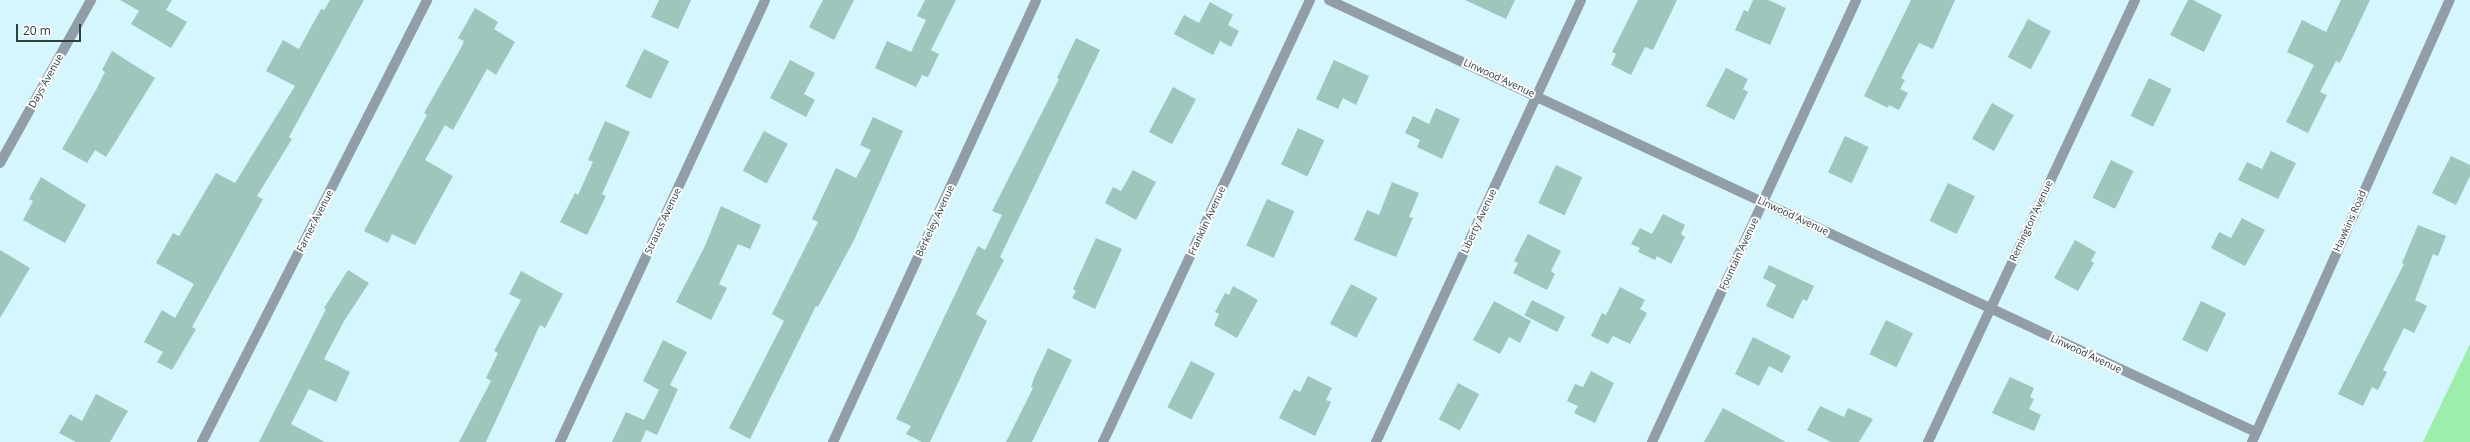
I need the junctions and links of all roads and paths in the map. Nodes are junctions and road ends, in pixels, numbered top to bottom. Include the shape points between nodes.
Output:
1 (91, 0) edge
2 (428, 0) edge
3 (765, 0) edge
4 (1036, 0) edge
5 (1310, 0) edge
6 (1329, 0) edge
7 (1581, 0) edge
8 (1856, 0) edge
9 (2135, 0) edge
10 (2450, 0) edge
11 (1537, 96) junction
12 (0, 163) edge
13 (1763, 202) junction
14 (1990, 309) junction
15 (2256, 432) junction
16 (202, 442) edge
17 (560, 442) edge
18 (833, 442) edge
19 (1103, 442) edge
20 (1376, 442) edge
21 (1652, 442) edge
22 (1928, 442) edge
23 (2252, 442) edge

1 - 12 street, Days Avenue
2 - 16 street, Farner Avenue
3 - 17 street, Strauss Avenue
4 - 18 street, Berkeley Avenue
5 - 19 street, Franklin Avenue
6 - 11 street, Linwood Avenue
7 - 11 street, Liberty Avenue
8 - 13 street, Fountain Avenue
9 - 14 street, Remington Avenue
10 - 15 street, Hawkins Road
11 - 13 street, Linwood Avenue
11 - 20 street, Liberty Avenue
13 - 14 street, Linwood Avenue
13 - 21 street, Fountain Avenue
14 - 15 street, Linwood Avenue
14 - 22 street, Remington Avenue
15 - 23 street, Hawkins Road

